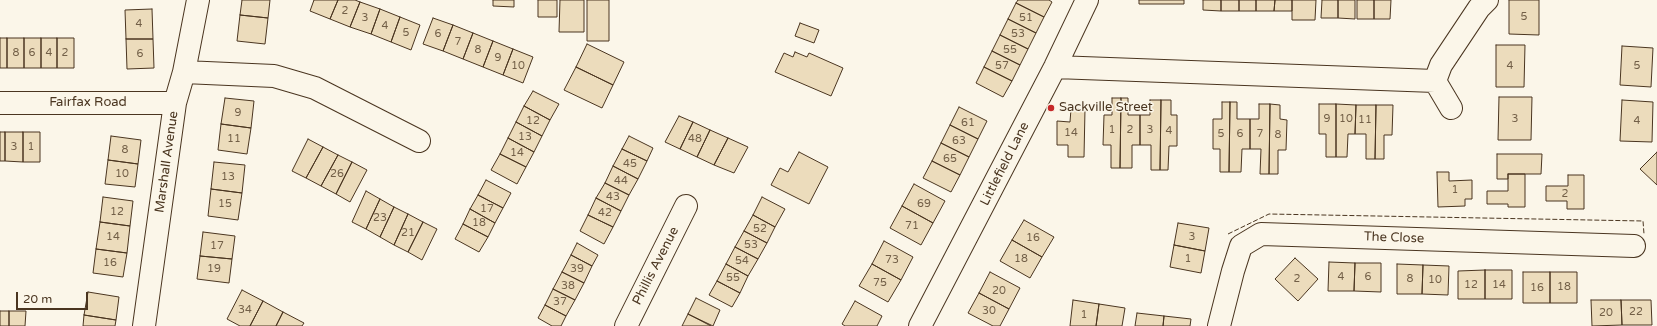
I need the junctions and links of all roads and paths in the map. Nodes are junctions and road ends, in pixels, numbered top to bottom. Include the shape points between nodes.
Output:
1 (198, 0) edge
2 (1087, 0) edge
3 (1487, 0) edge
4 (1055, 67) junction
5 (184, 72) junction
6 (1428, 80) junction
7 (0, 103) edge
8 (175, 103) junction
9 (1451, 108) dead end
10 (419, 141) dead end
11 (686, 206) dead end
12 (1634, 246) dead end
13 (144, 326) edge
14 (626, 326) edge
15 (920, 326) edge
16 (1219, 326) edge

1 - 5 street, Marshall Avenue
2 - 4 street, Littlefield Lane
3 - 6 street
4 - 6 street
4 - 15 street, Littlefield Lane
5 - 8 street, Marshall Avenue
5 - 10 street via 274,76 315,88
6 - 9 street
7 - 8 street, Fairfax Road
8 - 13 street, Marshall Avenue
11 - 14 street, Phillis Avenue
12 - 16 street, The Close via 1261,234 1241,246

